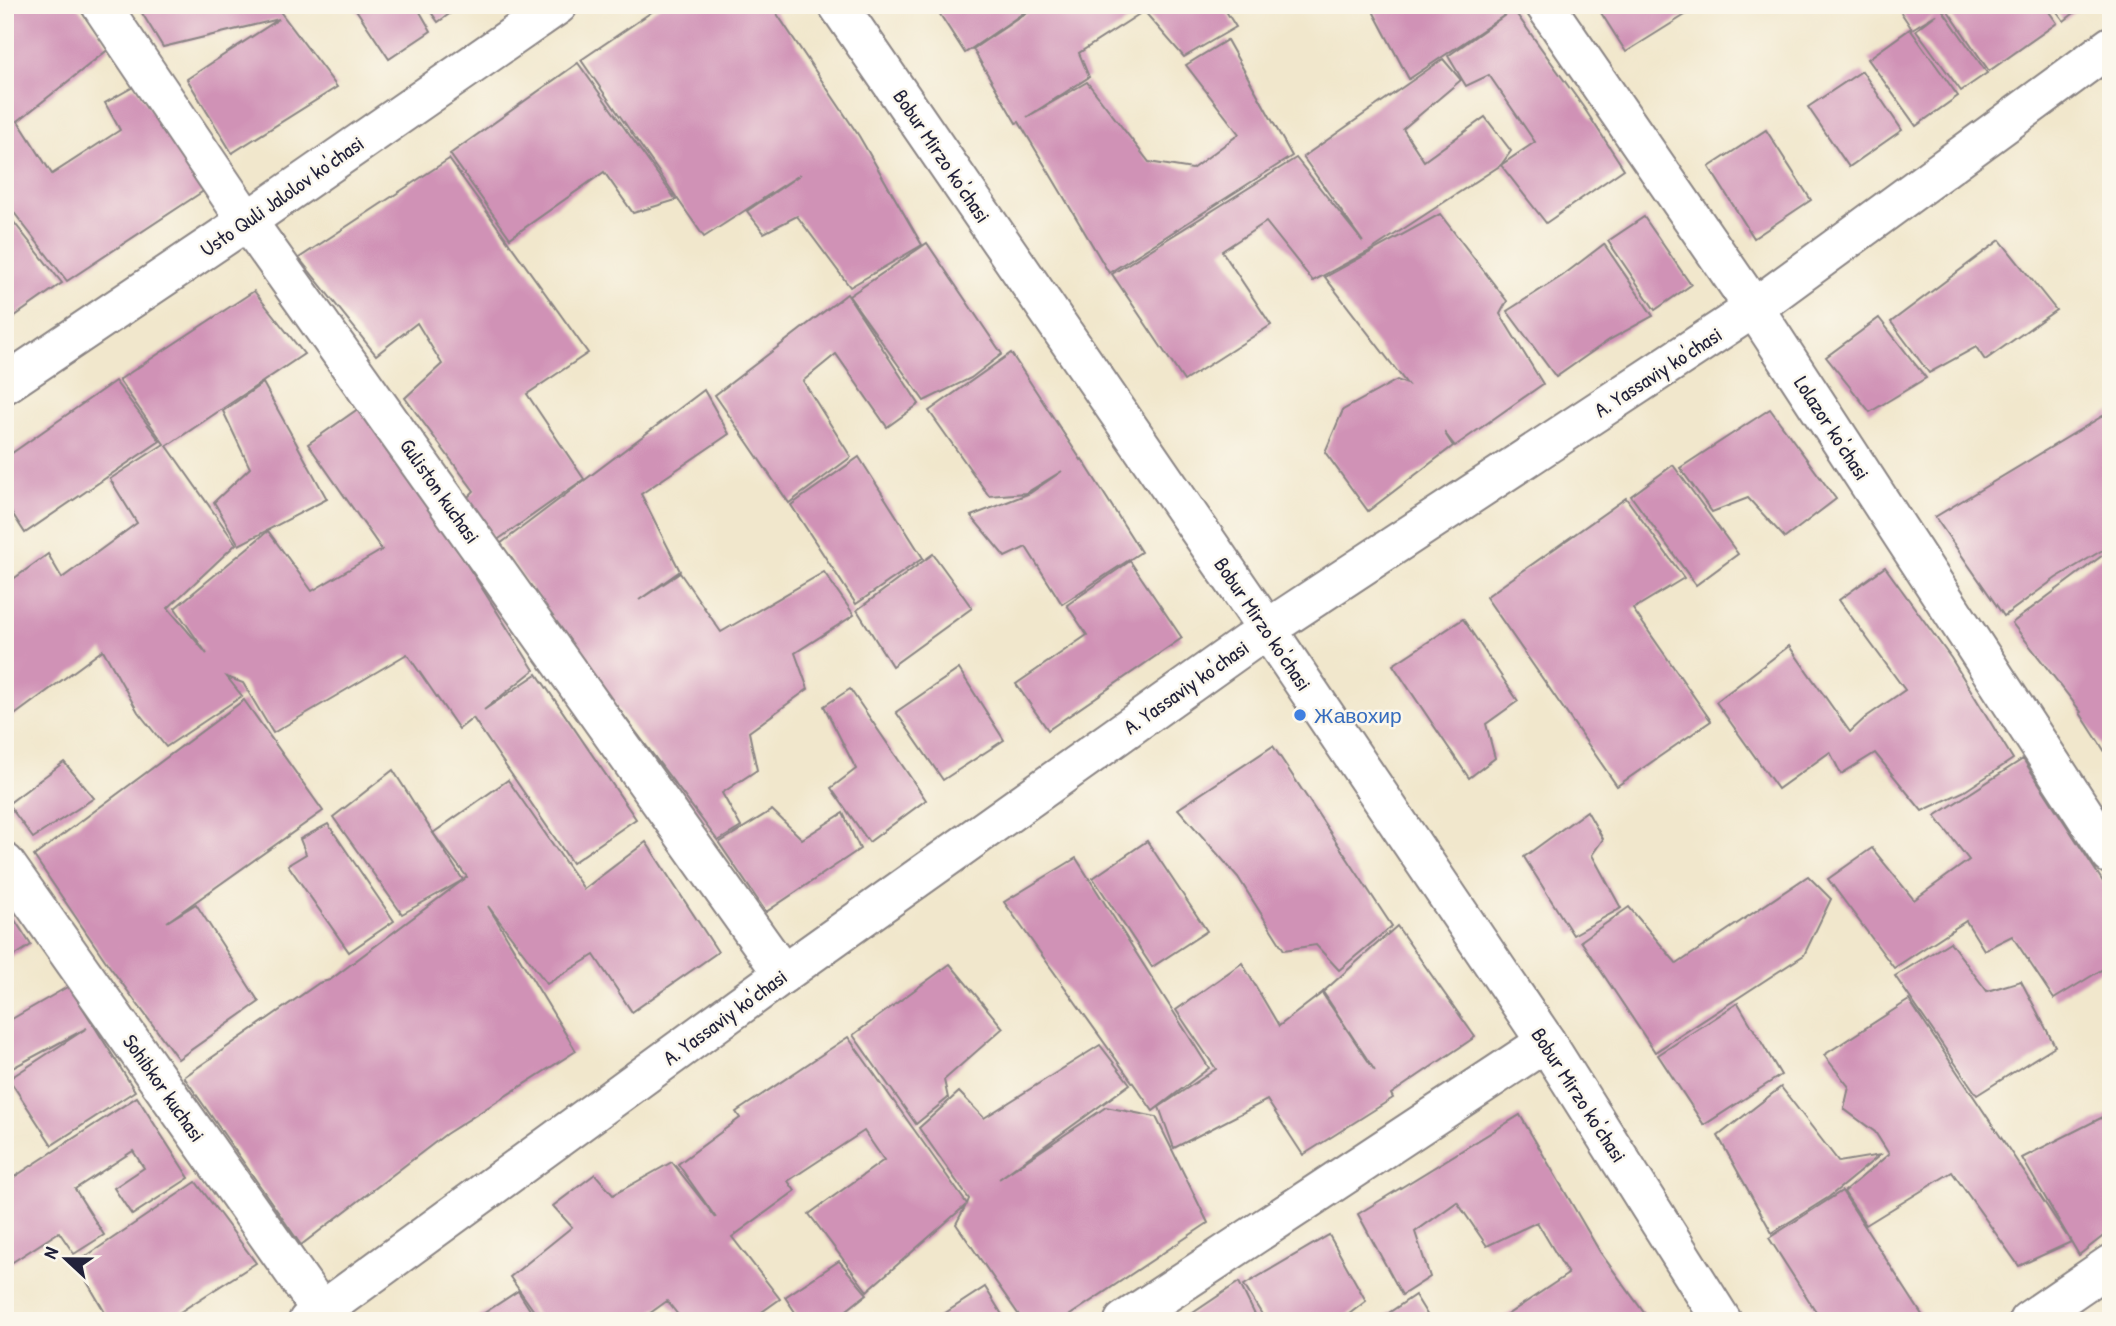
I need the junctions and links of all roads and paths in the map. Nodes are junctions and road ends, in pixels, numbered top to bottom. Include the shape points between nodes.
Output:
1 (101, 5) edge
2 (558, 5) edge
3 (838, 5) edge
4 (1545, 5) edge
5 (2111, 46) edge
6 (247, 221) junction
7 (1754, 309) junction
8 (5, 384) edge
9 (1267, 629) junction
10 (2111, 855) edge
11 (5, 863) edge
12 (783, 974) junction
13 (1546, 1042) junction
14 (2111, 1264) edge
15 (315, 1316) edge
16 (1124, 1321) edge
17 (1722, 1321) edge
18 (2028, 1321) edge

1 - 6 street, Guliston kuchasi
2 - 6 street, Usto Quli Jalolov ko'chasi
3 - 9 street, Bobur Mirzo ko'chasi
4 - 7 street, Lolazor ko'chasi
5 - 7 street, A. Yassaviy ko'chasi
6 - 8 street, Usto Quli Jalolov ko'chasi
6 - 12 street, Guliston kuchasi
7 - 9 street, A. Yassaviy ko'chasi
7 - 10 street, Lolazor ko'chasi
9 - 12 street, A. Yassaviy ko'chasi
9 - 13 street, Bobur Mirzo ko'chasi
11 - 15 street, Sohibkor kuchasi
12 - 15 street, A. Yassaviy ko'chasi
13 - 16 street
13 - 17 street, Bobur Mirzo ko'chasi
14 - 18 street

